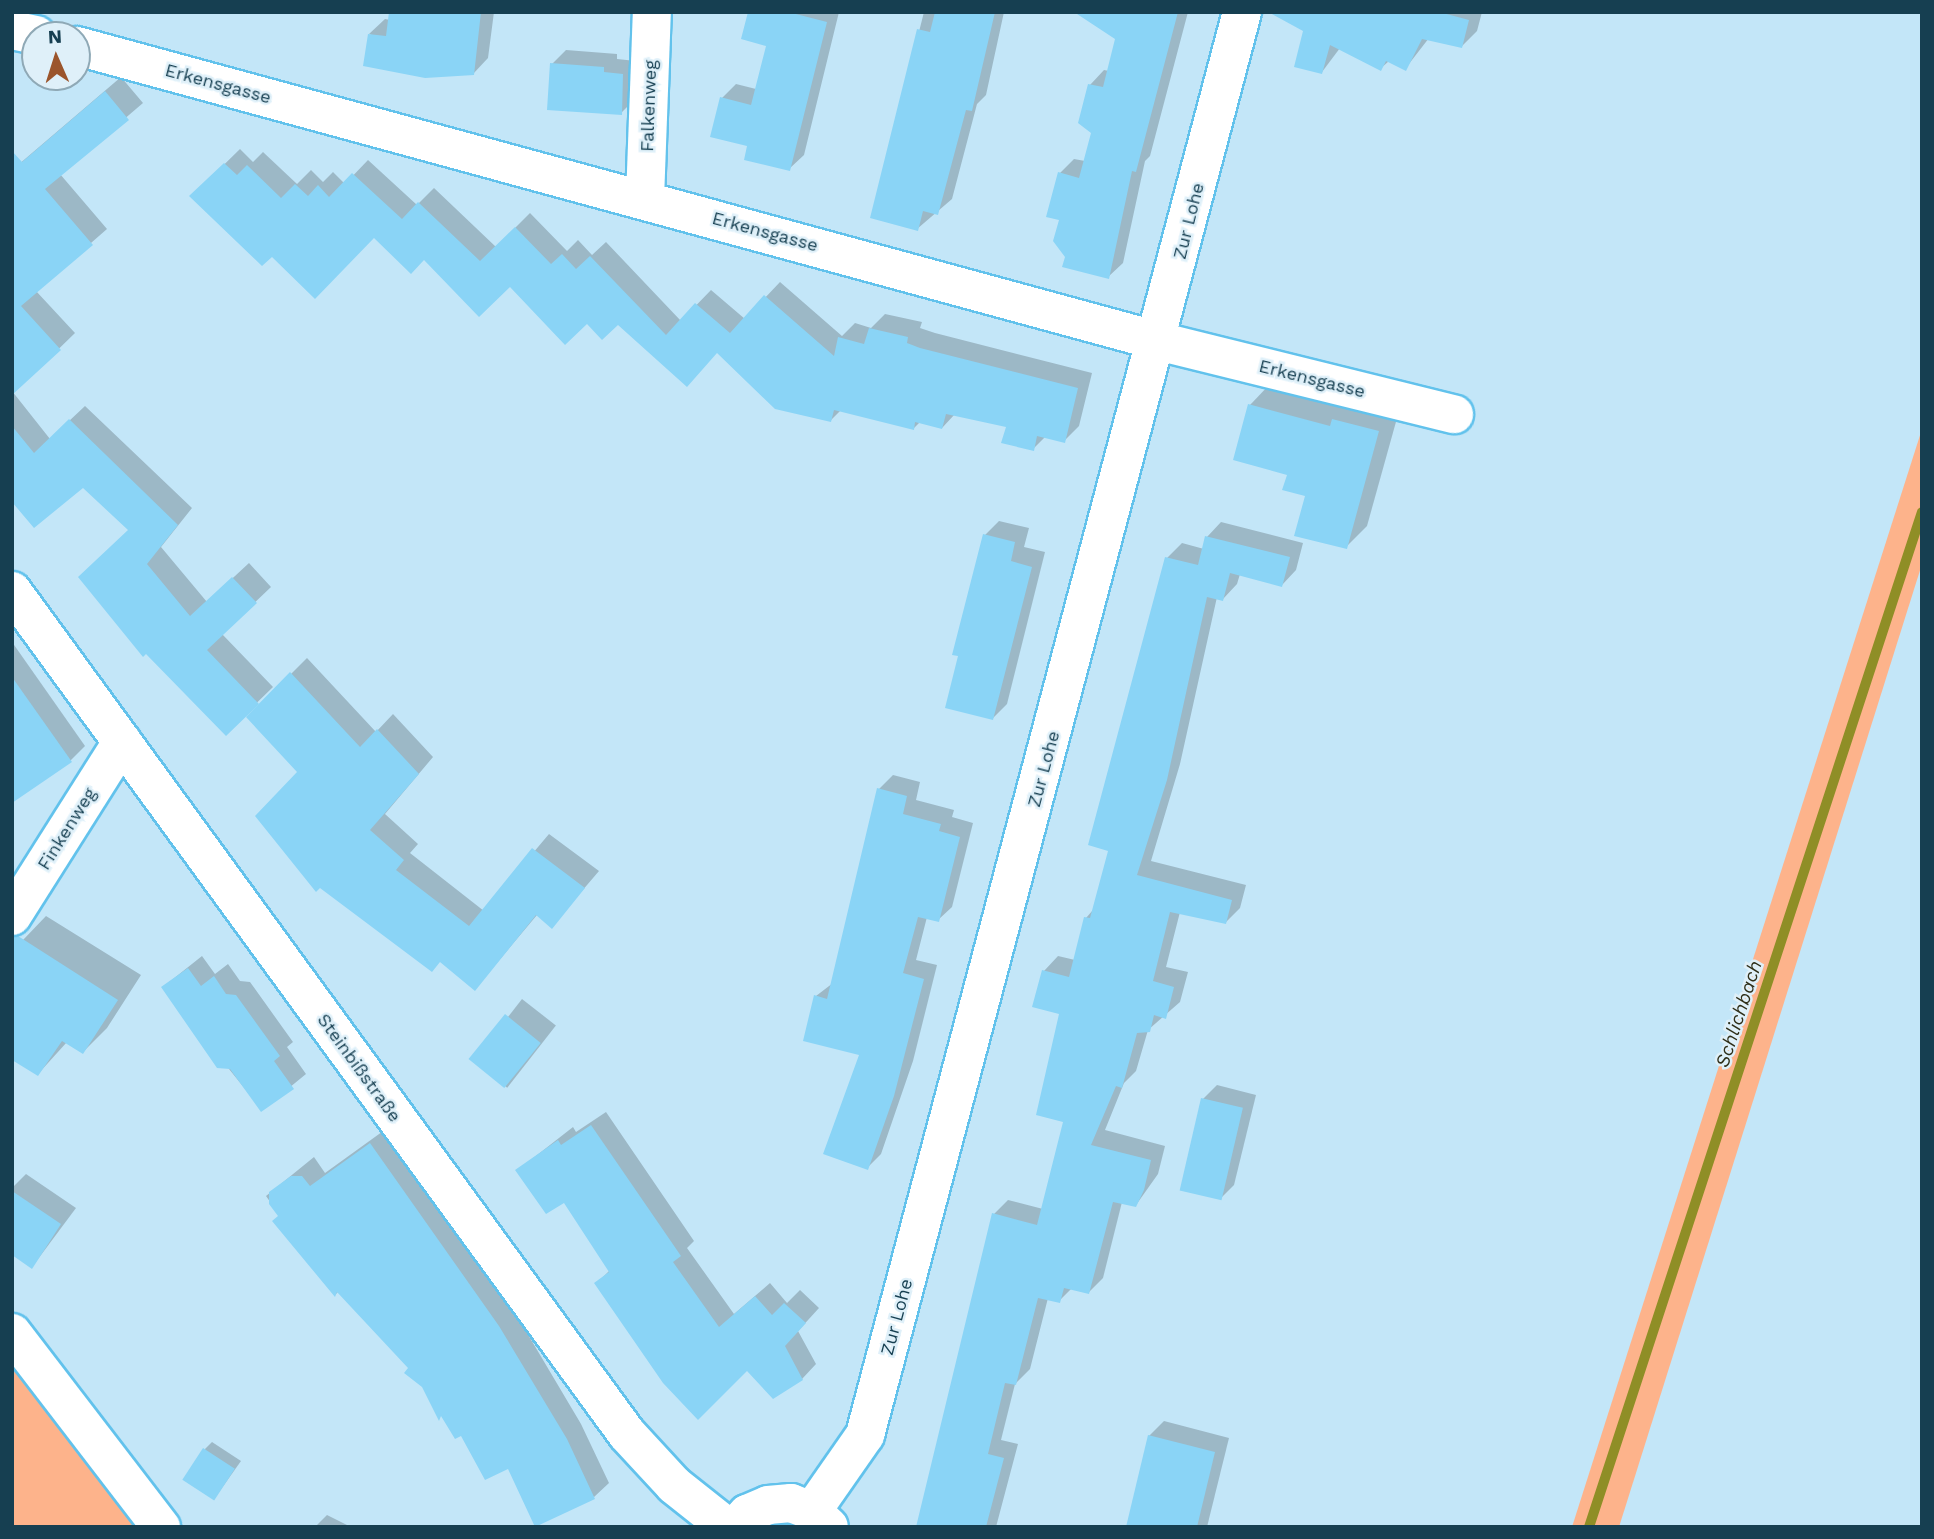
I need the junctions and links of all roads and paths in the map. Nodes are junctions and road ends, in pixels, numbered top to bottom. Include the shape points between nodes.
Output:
1 (652, 12) edge
2 (1242, 12) edge
3 (91, 50) edge
4 (645, 199) junction
5 (1158, 341) junction
6 (1454, 414) dead end
7 (12, 591) edge
8 (122, 742) junction
9 (12, 916) edge
10 (12, 1333) edge
11 (821, 1519) edge
12 (161, 1527) edge
13 (727, 1527) edge
14 (735, 1527) edge

1 - 4 street, Falkenweg
2 - 5 street, Zur Lohe
3 - 4 street, Erkensgasse
4 - 5 street, Erkensgasse
5 - 6 street, Erkensgasse
5 - 11 street, Zur Lohe via 865,1435
7 - 8 street, Steinbißstraße
8 - 9 street, Finkenweg
8 - 13 street, Steinbißstraße via 627,1434 674,1485
10 - 12 street
11 - 14 street via 791,1503 768,1505 747,1514

